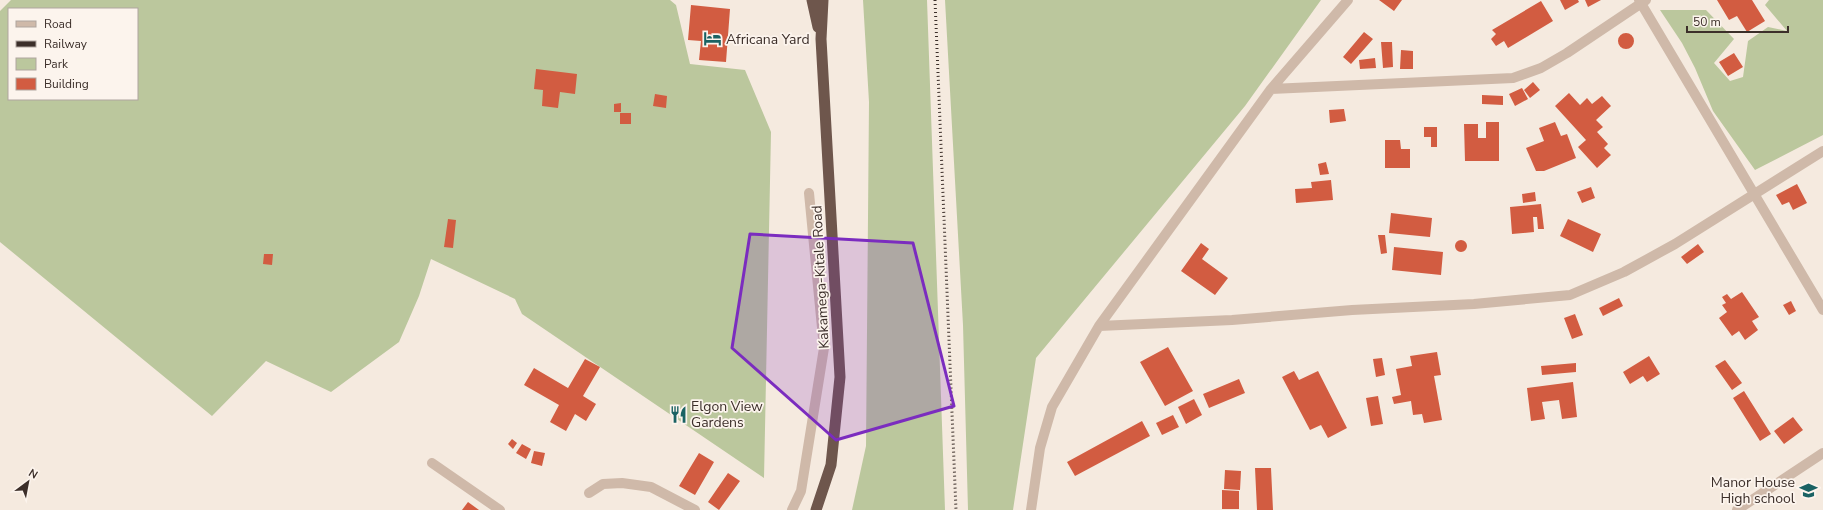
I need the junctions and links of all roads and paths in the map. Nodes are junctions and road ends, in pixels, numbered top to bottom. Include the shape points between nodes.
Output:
1 (812, 0) edge
2 (823, 0) edge
3 (1348, 0) edge
4 (1642, 1) edge
5 (821, 39) junction
6 (1271, 89) junction
7 (1823, 151) edge
8 (810, 193) dead end
9 (1755, 194) junction
10 (1823, 310) edge
11 (1099, 326) junction
12 (1823, 453) edge
13 (432, 463) dead end
14 (589, 493) dead end
15 (500, 510) edge
16 (695, 510) edge
17 (792, 510) edge
18 (816, 510) edge
19 (1031, 510) edge
20 (1737, 510) edge

1 - 5 highway, Kakamega-Kitale Road
2 - 5 highway, Kakamega-Kitale Road
3 - 6 street
4 - 6 street via 1567,53 1541,68 1513,78
4 - 9 street
5 - 18 highway, Kakamega-Kitale Road via 840,377 831,465
6 - 11 street
7 - 9 street
8 - 17 street via 824,348 801,491
9 - 10 street
9 - 11 street via 1630,269 1570,295 1232,320
11 - 19 street via 1052,407 1040,448
12 - 20 street
13 - 15 street
14 - 16 street via 603,484 622,483 651,487

